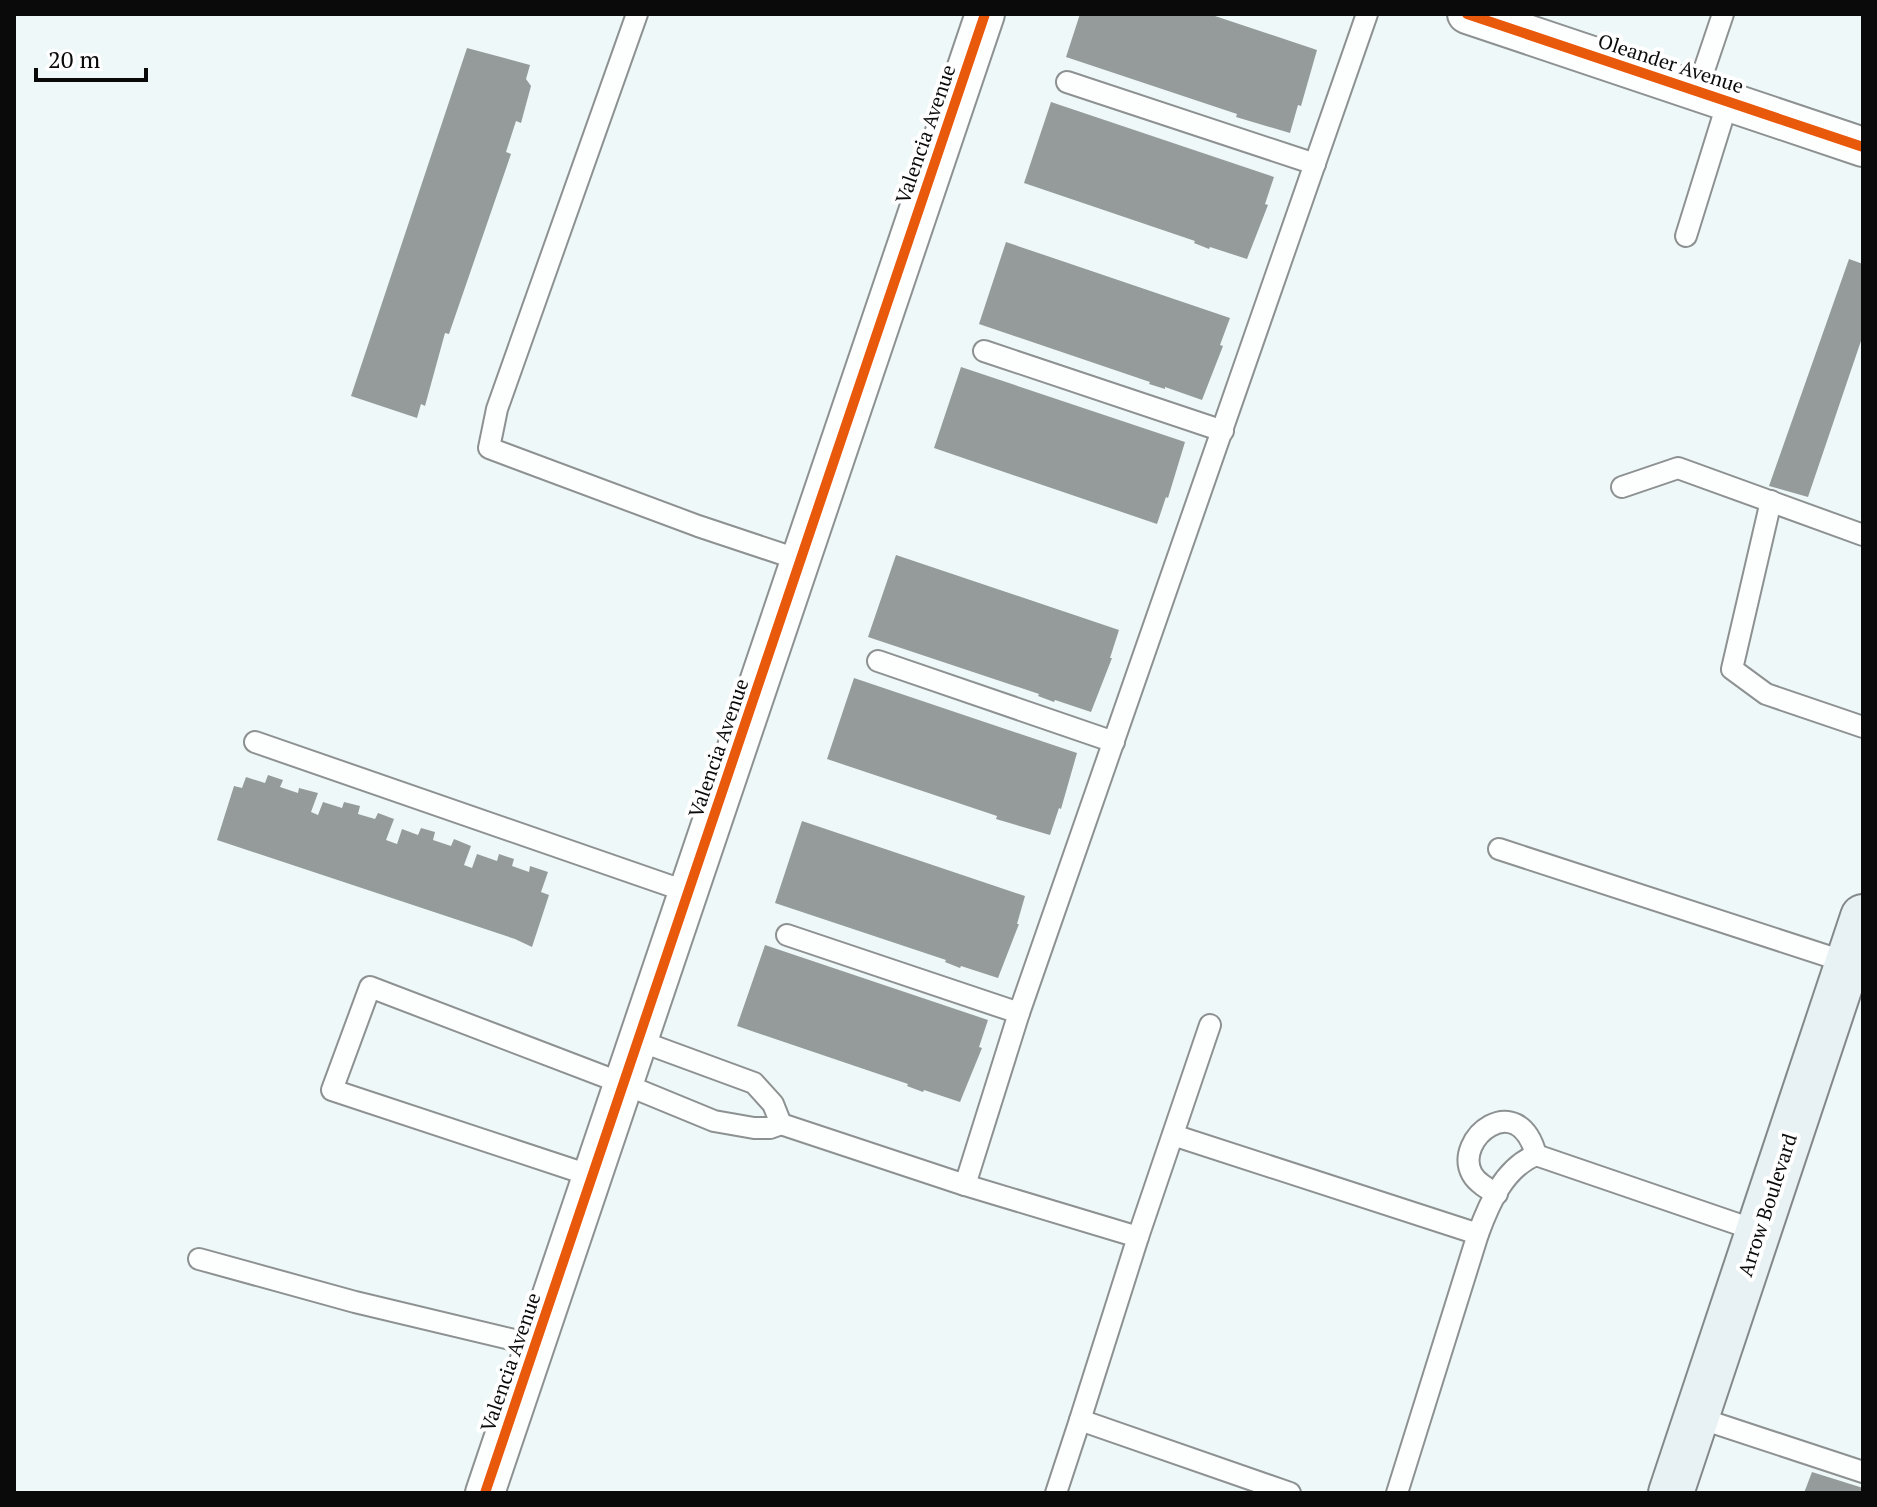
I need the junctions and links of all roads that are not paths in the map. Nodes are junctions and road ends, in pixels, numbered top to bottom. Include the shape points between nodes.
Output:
1 (637, 14) edge
2 (985, 14) edge
3 (1367, 14) edge
4 (1467, 14) edge
5 (1723, 14) edge
6 (1067, 82) dead end
7 (1713, 96) junction
8 (1863, 147) edge
9 (1315, 164) junction
10 (1686, 236) dead end
11 (984, 351) dead end
12 (1223, 431) junction
13 (1622, 487) dead end
14 (1771, 501) junction
15 (1863, 535) edge
16 (800, 560) junction
17 (878, 661) dead end
18 (1863, 727) edge
19 (255, 742) dead end
20 (1114, 742) junction
21 (1499, 849) dead end
22 (688, 892) junction
23 (1863, 917) edge
24 (787, 935) dead end
25 (1856, 965) edge
26 (1019, 1013) junction
27 (1210, 1025) dead end
28 (637, 1040) junction
29 (624, 1084) junction
30 (781, 1124) junction
31 (1173, 1135) junction
32 (1536, 1155) junction
33 (592, 1176) junction
34 (965, 1185) junction
35 (1497, 1194) junction
36 (1758, 1231) junction
37 (1478, 1234) junction
38 (1138, 1237) junction
39 (199, 1259) dead end
40 (535, 1345) junction
41 (1696, 1417) junction
42 (1080, 1420) junction
43 (1863, 1472) edge
44 (485, 1493) edge
45 (1056, 1493) edge
46 (1290, 1493) edge
47 (1397, 1493) edge
48 (1671, 1493) edge

1 - 16 lane via 502,394 489,448
2 - 16 street, Valencia Avenue
3 - 9 lane
4 - 7 street, Oleander Avenue
5 - 7 lane
6 - 9 lane
7 - 8 street, Oleander Avenue
7 - 10 lane
9 - 12 lane
11 - 12 lane
12 - 20 lane
13 - 14 lane via 1678,468
14 - 15 lane
14 - 18 lane via 1732,669 1766,694
16 - 22 street, Valencia Avenue
17 - 20 lane
19 - 22 lane
20 - 26 lane
21 - 25 lane
22 - 28 street, Valencia Avenue
23 - 25 main road, Arrow Boulevard
24 - 26 lane
25 - 36 main road, Arrow Boulevard
26 - 34 lane
27 - 31 lane
28 - 29 street, Valencia Avenue
28 - 30 lane via 754,1083 773,1104
29 - 30 lane via 714,1121 754,1128
29 - 33 street, Valencia Avenue
29 - 33 lane via 370,987 332,1090
30 - 34 lane
31 - 37 lane
31 - 38 lane
32 - 35 lane via 1516,1165
32 - 35 lane via 1527,1131 1517,1125 1493,1123 1483,1129 1471,1147 1469,1166 1472,1176
32 - 36 lane
33 - 40 street, Valencia Avenue
34 - 38 lane
35 - 37 lane
36 - 41 main road, Arrow Boulevard
37 - 47 lane
38 - 42 lane
39 - 40 lane
40 - 44 street, Valencia Avenue
41 - 43 lane
41 - 48 main road, Arrow Boulevard
42 - 45 lane
42 - 46 lane

